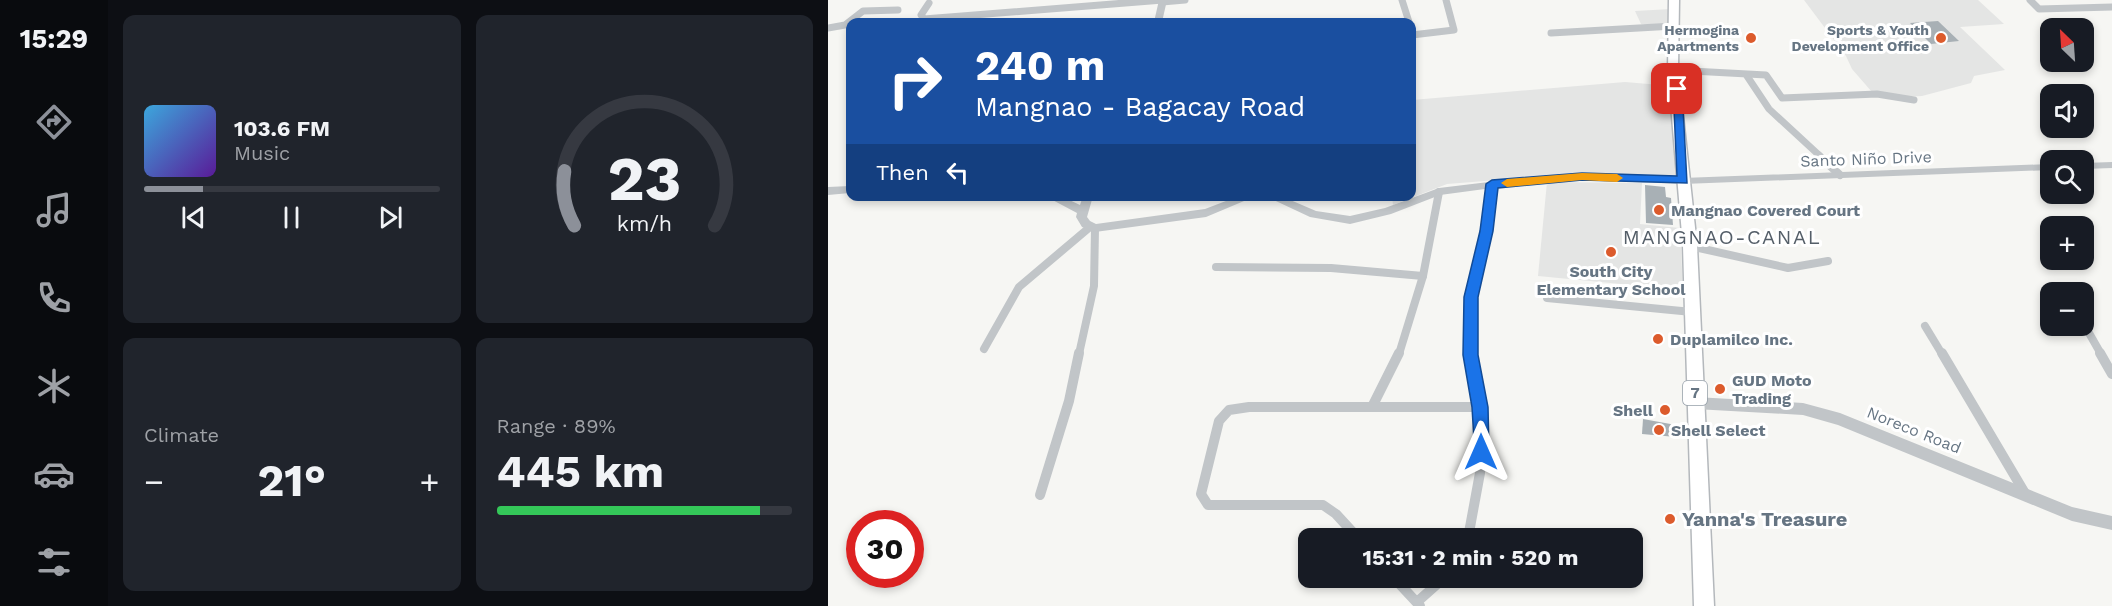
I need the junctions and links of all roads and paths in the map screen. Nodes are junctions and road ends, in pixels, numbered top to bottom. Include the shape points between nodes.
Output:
1 (1185, 0) edge
2 (1402, 0) edge
3 (1446, 0) edge
4 (1674, 0) edge
5 (2030, 0) edge
6 (1162, 1) edge
7 (929, 3) dead end
8 (2112, 7) edge
9 (898, 10) dead end
10 (854, 18) edge
11 (922, 18) edge
12 (963, 18) edge
13 (1159, 18) edge
14 (1408, 18) edge
15 (846, 24) edge
16 (1674, 26) junction
17 (828, 28) edge
18 (1416, 33) edge
19 (1551, 33) dead end
20 (1673, 70) junction
21 (1747, 76) junction
22 (1914, 100) dead end
23 (2112, 165) edge
24 (2094, 166) edge
25 (2040, 167) edge
26 (1840, 175) junction
27 (1683, 181) junction
28 (1492, 184) junction
29 (846, 190) edge
30 (828, 192) edge
31 (1439, 192) junction
32 (1416, 200) edge
33 (1061, 201) edge
34 (1086, 201) edge
35 (1238, 201) edge
36 (1283, 201) edge
37 (1414, 201) edge
38 (1081, 210) junction
39 (1093, 227) junction
40 (1690, 246) junction
41 (1828, 261) dead end
42 (1216, 267) dead end
43 (1423, 276) junction
44 (1547, 298) dead end
45 (1692, 312) junction
46 (1925, 326) dead end
47 (2091, 336) edge
48 (984, 349) dead end
49 (2112, 374) edge
50 (1695, 403) junction
51 (1372, 407) junction
52 (1480, 407) junction
53 (1040, 495) dead end
54 (2026, 495) junction
55 (2112, 523) edge
56 (1349, 528) edge
57 (1470, 528) edge
58 (1403, 588) edge
59 (1434, 588) edge
60 (1418, 604) edge
61 (1704, 606) edge

1 - 6 street
2 - 14 street
3 - 18 street via 1454,30
4 - 16 main road, 7
5 - 8 street via 2039,9
6 - 12 street
6 - 13 street
7 - 11 street
9 - 10 street via 863,11
15 - 17 street
16 - 19 street
16 - 20 main road, 7
20 - 21 street
20 - 27 main road, 7
21 - 22 street via 1766,75 1782,98 1877,94
21 - 26 street via 1769,109
23 - 24 street
25 - 26 street, Santo Niño Drive
26 - 27 street, Santo Niño Drive
27 - 28 street, Santo Niño Drive via 1582,177
27 - 40 main road, 7
28 - 31 street, Santo Niño Drive
28 - 52 street via 1487,231 1471,297 1470,355
29 - 30 street
31 - 32 street, Santo Niño Drive
31 - 43 street
33 - 38 street
34 - 38 street
35 - 39 street via 1206,213
36 - 37 street, Santo Niño Drive via 1324,217 1350,220
38 - 39 street via 1083,221
39 - 48 street via 1018,287
39 - 53 street via 1094,286 1069,401
40 - 41 street via 1788,268
40 - 45 main road, 7
42 - 43 street via 1331,268
43 - 51 street via 1399,354
44 - 45 street
45 - 50 main road, 7
46 - 54 street
47 - 49 street
50 - 54 street, Noreco Road via 1803,409 1840,419
50 - 61 main road, 7
51 - 52 street
51 - 56 street via 1229,410 1219,421 1201,494 1208,505 1323,505
52 - 57 street via 1480,473
54 - 55 street, Noreco Road via 2072,514
58 - 60 street
59 - 60 street

